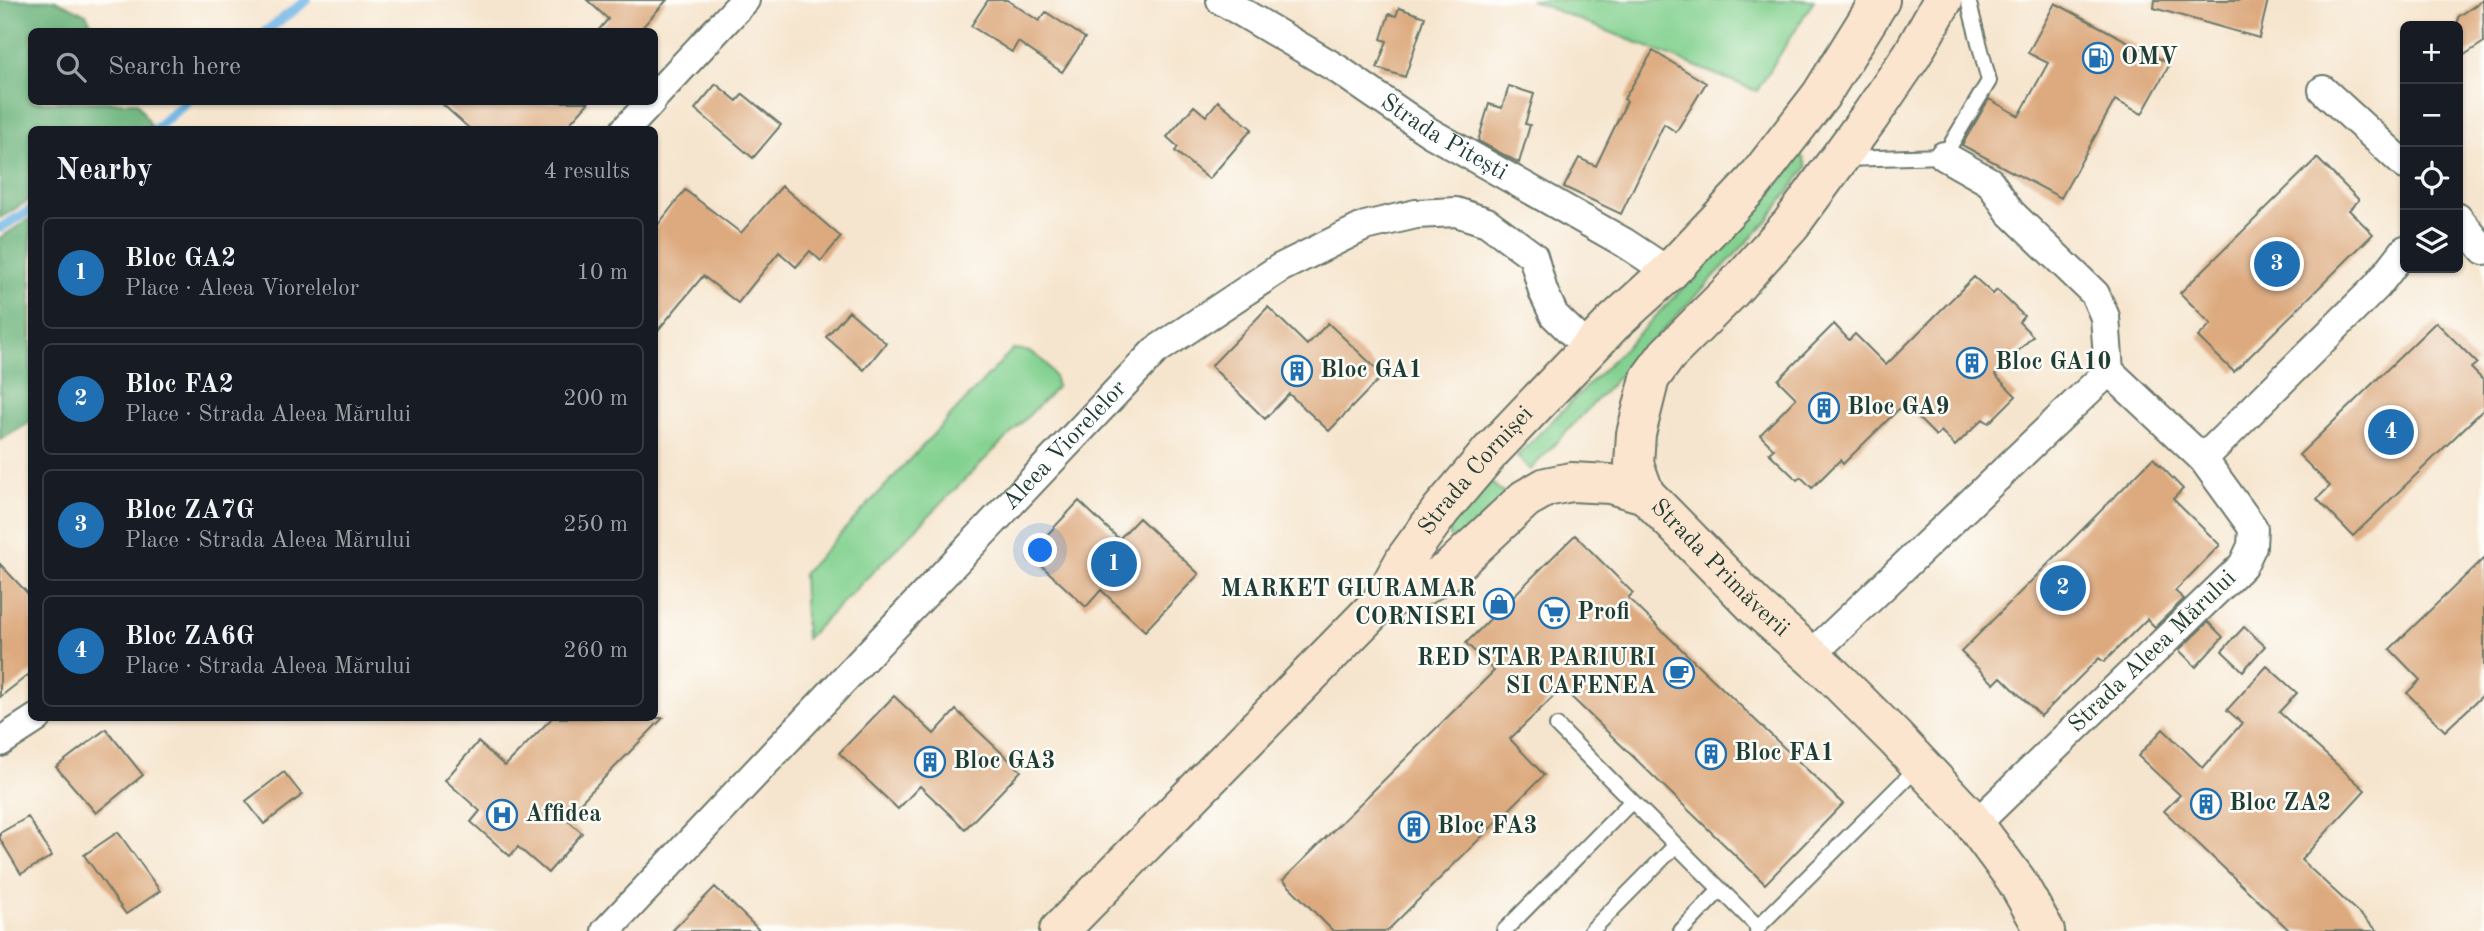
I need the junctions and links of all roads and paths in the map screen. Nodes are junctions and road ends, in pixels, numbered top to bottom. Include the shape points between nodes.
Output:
1 (745, 0) edge
2 (1221, 0) edge
3 (1880, 0) edge
4 (1943, 0) edge
5 (1968, 0) edge
6 (2323, 90) dead end
7 (658, 93) edge
8 (648, 105) edge
9 (1798, 125) junction
10 (629, 126) edge
11 (1944, 156) junction
12 (1839, 159) junction
13 (2400, 160) edge
14 (2463, 224) edge
15 (2484, 250) edge
16 (2400, 256) edge
17 (1669, 272) junction
18 (1588, 348) junction
19 (2109, 371) junction
20 (2203, 459) junction
21 (1645, 494) junction
22 (1381, 602) junction
23 (1810, 656) junction
24 (32, 721) edge
25 (1557, 726) dead end
26 (0, 742) edge
27 (1920, 765) junction
28 (1632, 801) junction
29 (1975, 825) junction
30 (1675, 846) junction
31 (1720, 890) junction
32 (1758, 929) edge
33 (606, 931) edge
34 (1059, 931) edge
35 (1504, 931) edge
36 (1591, 931) edge
37 (1681, 931) edge
38 (2045, 931) edge

1 - 7 street
2 - 17 street, Strada Pitești via 1336,68 1429,132
3 - 9 street, Strada Cornișei
4 - 12 street via 1912,55
5 - 11 lane via 1989,82
6 - 13 street
8 - 10 street
9 - 12 street
9 - 17 street, Strada Cornișei via 1754,183
11 - 12 lane
11 - 19 street via 1990,182 2010,212 2095,294 2105,317
12 - 21 street via 1791,224 1650,378 1634,464
14 - 15 street
16 - 20 street via 2377,286
17 - 18 street, Strada Cornișei
18 - 22 street, Strada Cornișei via 1441,509
18 - 33 street, Aleea Viorelelor via 1554,316 1533,256 1487,222 1456,212 1416,214 1365,226 1280,268 1155,351
19 - 20 street, Strada Aleea Mărului
19 - 23 street
20 - 29 street, Strada Aleea Mărului via 2253,528 2252,546 2243,565
21 - 22 street, Strada Primăverii via 1610,484 1571,482 1546,488 1524,499 1449,570
21 - 23 street, Strada Primăverii
22 - 34 street, Strada Cornișei
23 - 27 street, Strada Primăverii
24 - 26 street
25 - 28 lane
27 - 29 street, Strada Primăverii
27 - 32 lane
28 - 30 lane
28 - 35 lane
29 - 38 street, Strada Primăverii via 2016,880
30 - 31 lane
30 - 36 lane
31 - 32 lane
31 - 37 lane

